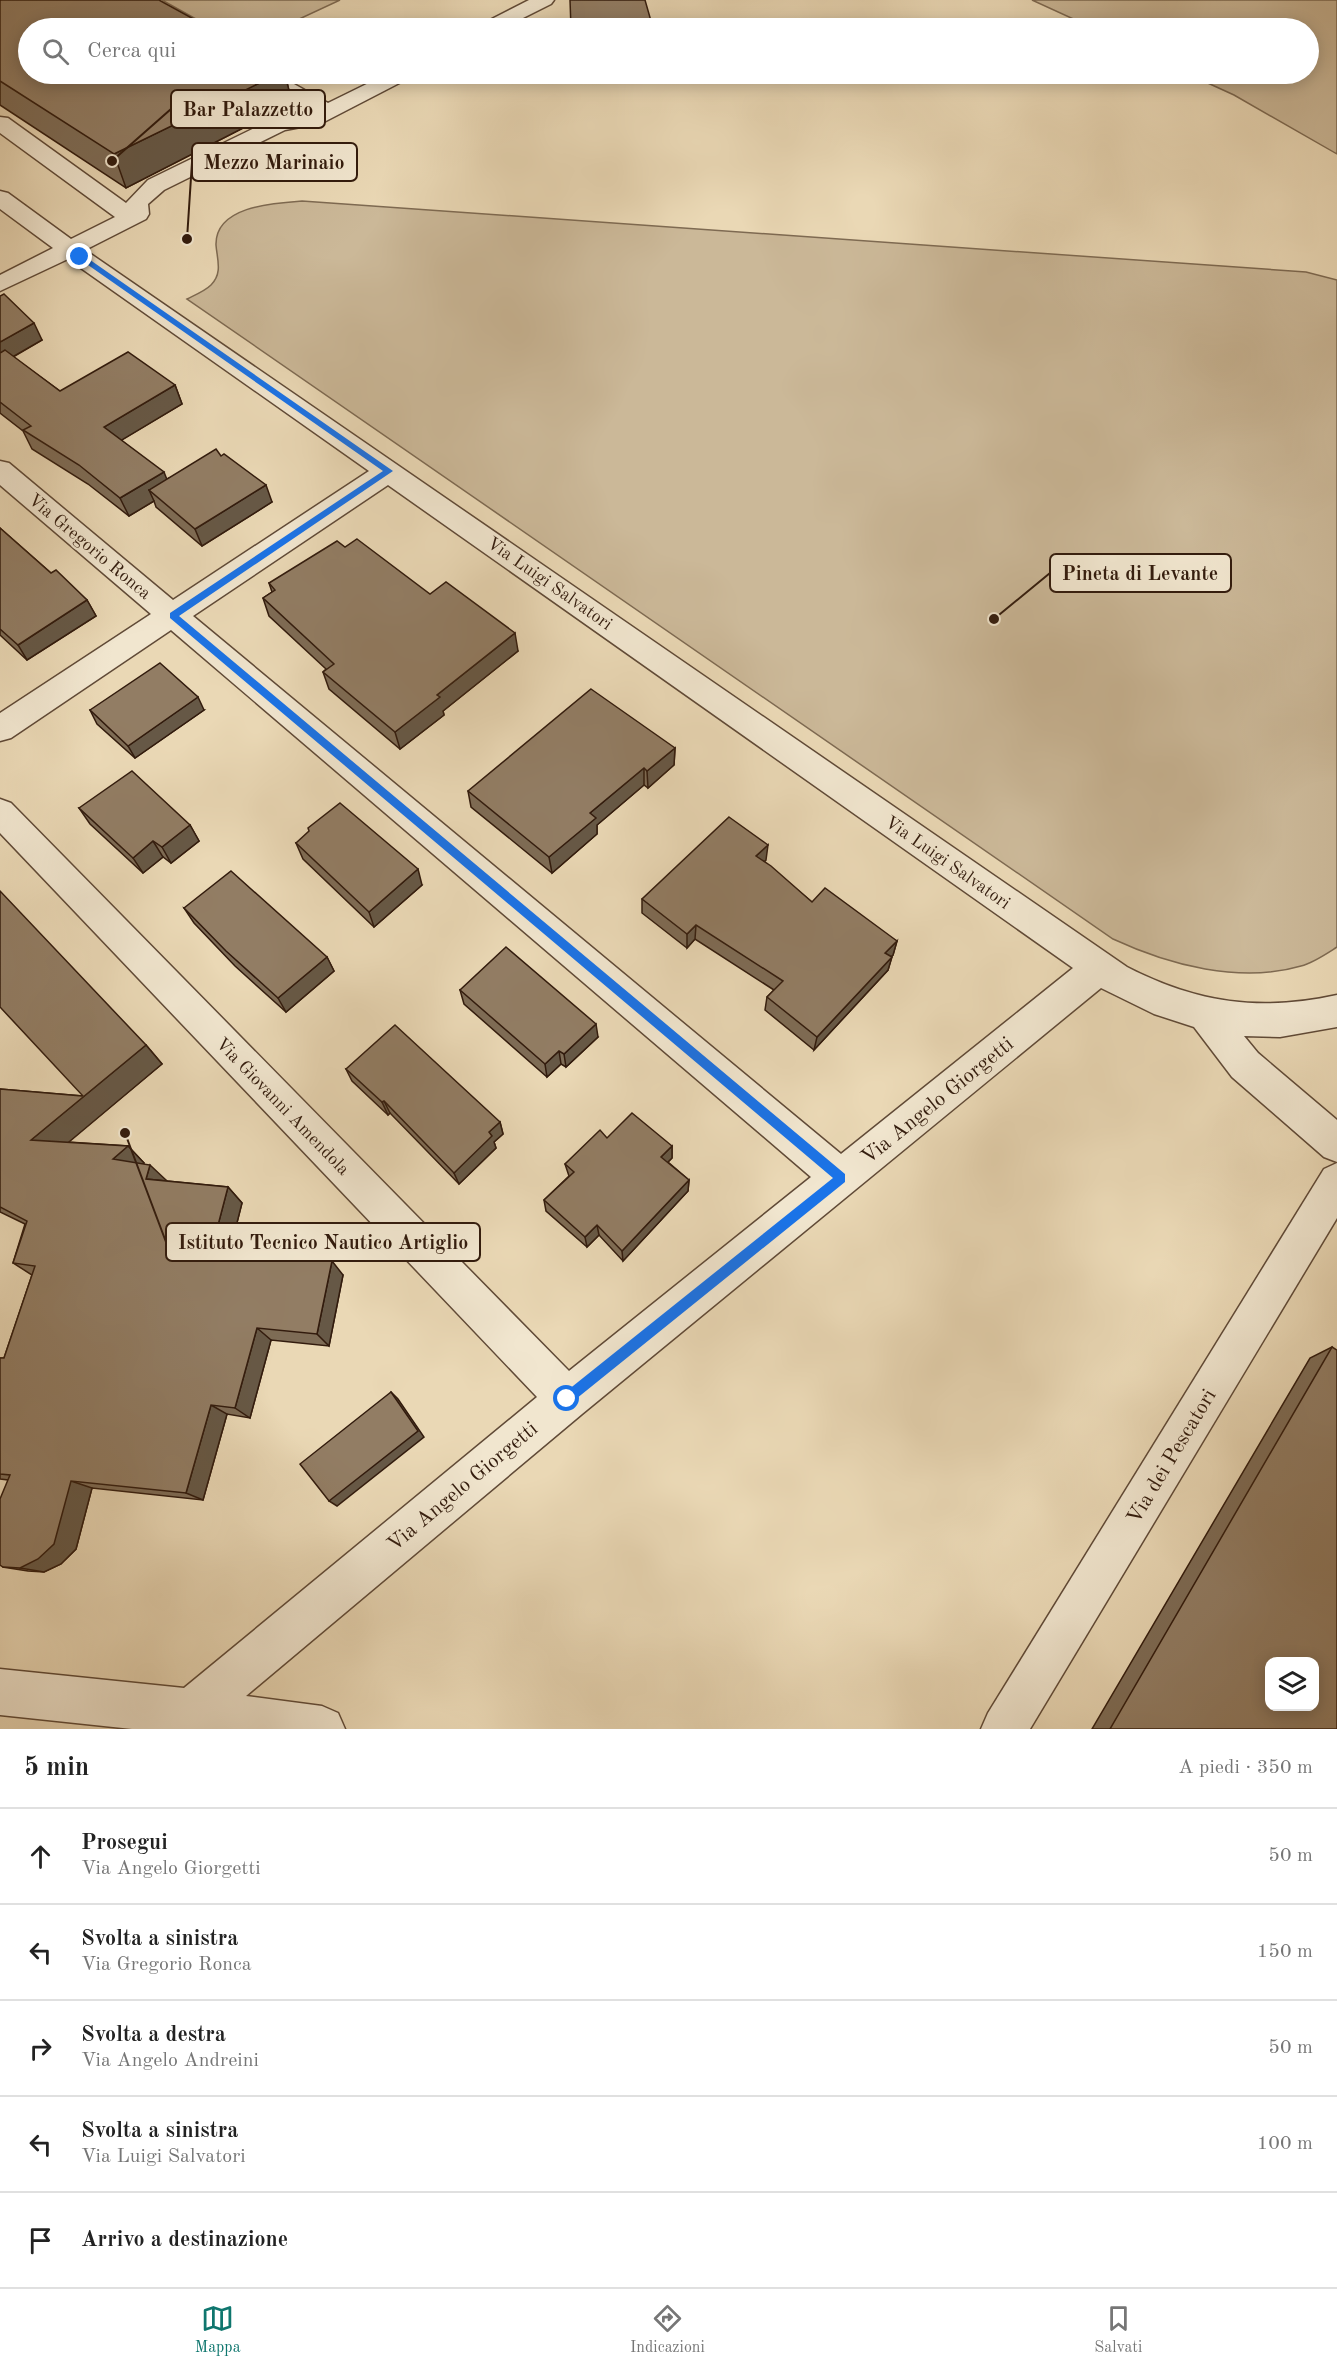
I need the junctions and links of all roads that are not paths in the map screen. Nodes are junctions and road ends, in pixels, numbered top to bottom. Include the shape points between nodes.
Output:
1 (544, 0) edge
2 (509, 18) edge
3 (280, 84) edge
4 (382, 84) edge
5 (327, 111) junction
6 (0, 123) edge
7 (10, 141) edge
8 (0, 198) edge
9 (130, 217) junction
10 (69, 248) junction
11 (0, 284) edge
12 (0, 470) edge
13 (389, 471) junction
14 (173, 615) junction
15 (0, 729) edge
16 (0, 812) edge
17 (1099, 968) junction
18 (1337, 1011) edge
19 (1205, 1014) junction
20 (1337, 1144) edge
21 (841, 1178) junction
22 (1337, 1182) edge
23 (567, 1399) junction
24 (0, 1692) edge
25 (181, 1720) edge
26 (322, 1729) edge
27 (1004, 1729) edge

1 - 2 street
3 - 5 street
4 - 5 street
5 - 9 street via 314,118 279,125 156,185 137,202 138,214
6 - 7 street
7 - 9 street
8 - 10 street, Via Luigi Salvatori
9 - 10 street
10 - 11 street
10 - 13 street, Via Luigi Salvatori
12 - 14 street, Via Gregorio Ronca
13 - 14 street
13 - 17 street, Via Luigi Salvatori
14 - 15 street
14 - 21 street, Via Gregorio Ronca
16 - 23 street, Via Giovanni Amendola
17 - 19 street, Via Luigi Salvatori via 1152,997
17 - 21 street, Via Angelo Giorgetti
18 - 19 street, Via Luigi Salvatori via 1272,1020
19 - 20 street via 1245,1065
21 - 23 street, Via Angelo Giorgetti
22 - 27 street, Via dei Pescatori
23 - 25 street, Via Angelo Giorgetti
24 - 25 street
25 - 26 street

